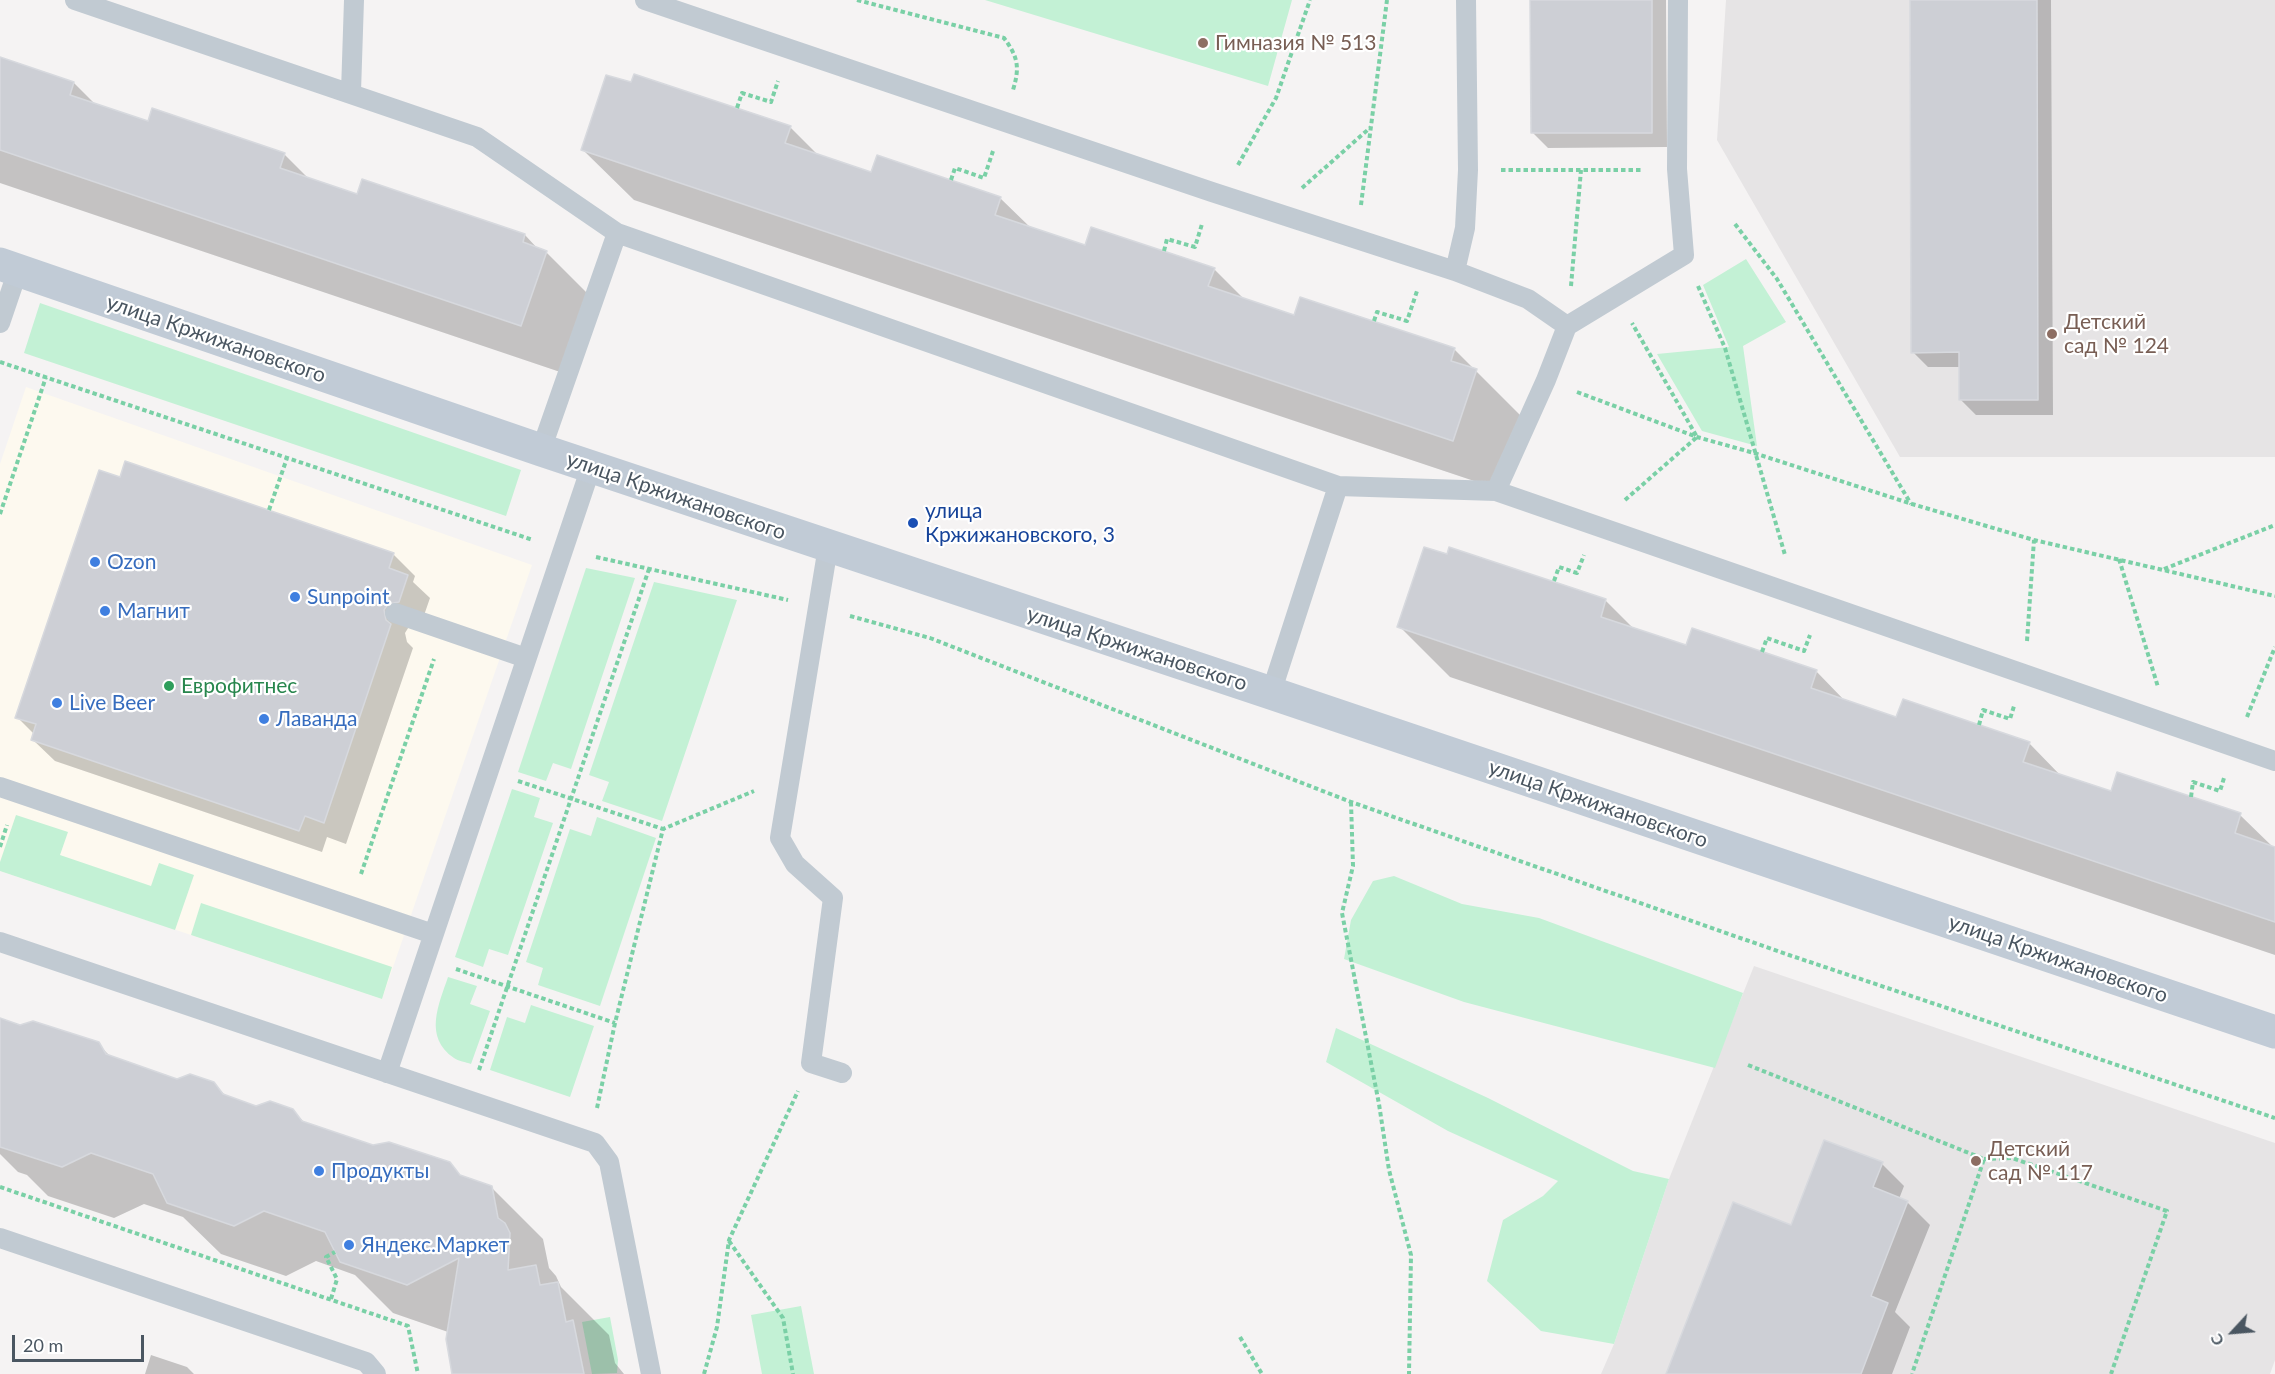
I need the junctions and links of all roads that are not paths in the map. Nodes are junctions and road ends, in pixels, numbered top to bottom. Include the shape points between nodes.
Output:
1 (75, 0) edge
2 (354, 0) edge
3 (645, 0) edge
4 (1466, 0) edge
5 (1678, 0) edge
6 (351, 93) junction
7 (617, 233) junction
8 (9, 267) edge
9 (1455, 271) junction
10 (0, 323) edge
11 (1567, 326) junction
12 (541, 450) junction
13 (591, 467) junction
14 (1338, 486) junction
15 (1496, 491) junction
16 (828, 547) junction
17 (395, 613) dead end
18 (526, 658) junction
19 (1270, 693) junction
20 (2275, 761) edge
21 (0, 787) edge
22 (434, 934) junction
23 (0, 942) edge
24 (2275, 1032) edge
25 (387, 1072) junction
26 (842, 1073) dead end
27 (0, 1238) edge
28 (376, 1374) edge
29 (651, 1374) edge

1 - 6 lane
2 - 6 lane
3 - 9 lane
4 - 9 lane via 1468,170 1465,228
5 - 11 lane via 1677,170 1684,255
6 - 7 lane via 477,137
7 - 12 lane
7 - 14 lane
8 - 10 lane
8 - 12 street, улица Кржижановского
9 - 11 lane via 1528,299
11 - 15 lane
12 - 13 street, улица Кржижановского
13 - 16 street, улица Кржижановского
13 - 18 lane
14 - 15 lane
14 - 19 lane
15 - 20 lane
16 - 19 street, улица Кржижановского
16 - 26 lane via 780,838 795,864 834,898 811,1063
17 - 18 lane
18 - 22 lane
19 - 24 street, улица Кржижановского
21 - 22 lane
22 - 25 lane
23 - 25 lane
25 - 29 lane via 595,1143 609,1162
27 - 28 lane via 366,1362

